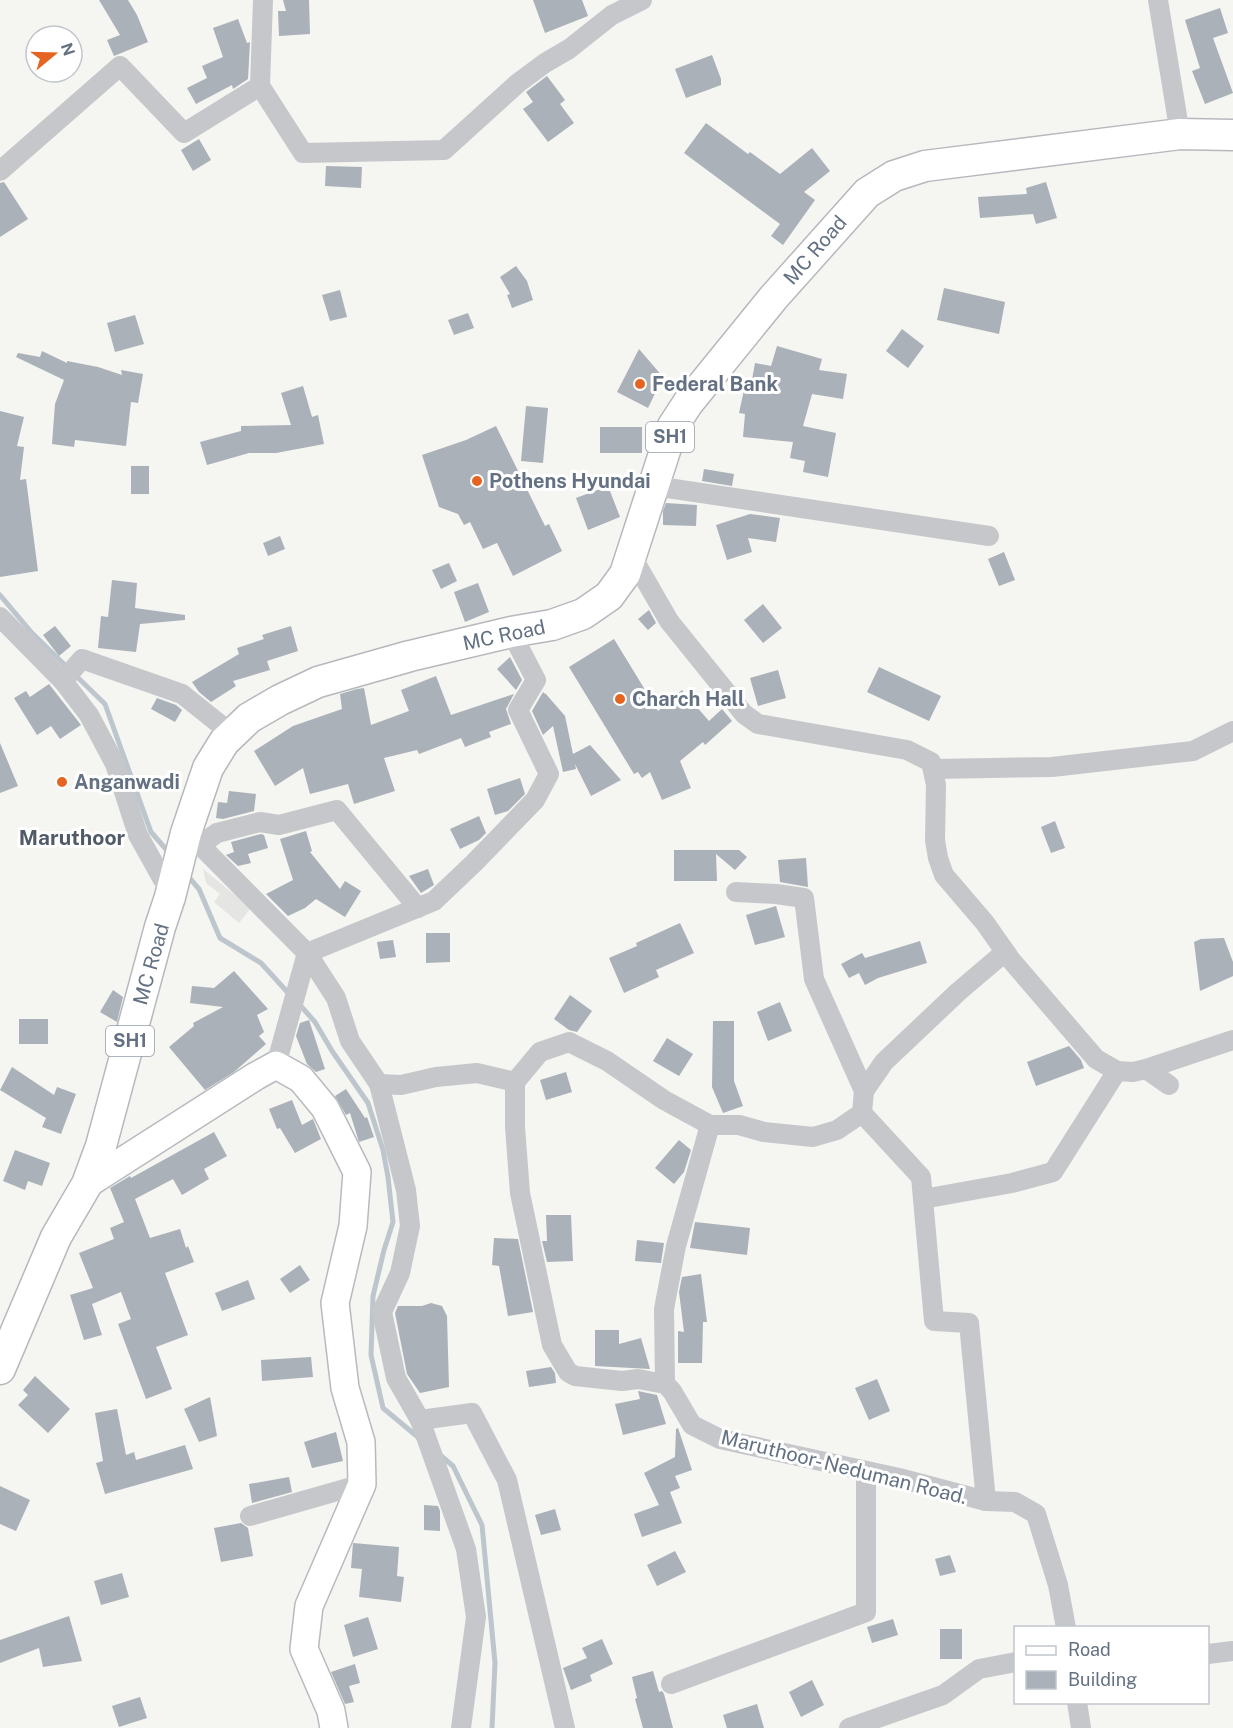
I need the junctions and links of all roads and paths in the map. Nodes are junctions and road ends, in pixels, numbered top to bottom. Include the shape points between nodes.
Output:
1 (263, 0) edge
2 (642, 0) edge
3 (1158, 0) edge
4 (260, 86) junction
5 (1179, 134) junction
6 (1233, 135) edge
7 (0, 171) edge
8 (654, 486) junction
9 (989, 536) dead end
10 (631, 555) junction
11 (0, 617) edge
12 (511, 632) junction
13 (63, 681) junction
14 (1233, 731) edge
15 (232, 734) junction
16 (934, 769) junction
17 (193, 839) junction
18 (167, 889) junction
19 (736, 892) dead end
20 (418, 908) junction
21 (1005, 951) junction
22 (307, 953) junction
23 (1233, 1040) edge
24 (276, 1065) junction
25 (1146, 1069) junction
26 (1117, 1071) junction
27 (514, 1082) junction
28 (379, 1084) junction
29 (1169, 1085) dead end
30 (864, 1091) junction
31 (862, 1113) junction
32 (710, 1125) junction
33 (87, 1184) junction
34 (923, 1199) junction
35 (0, 1369) edge
36 (665, 1384) junction
37 (420, 1420) junction
38 (866, 1471) junction
39 (362, 1484) junction
40 (986, 1501) junction
41 (250, 1515) dead end
42 (1066, 1626) edge
43 (1233, 1651) edge
44 (1209, 1654) edge
45 (1014, 1662) edge
46 (671, 1684) dead end
47 (1077, 1704) edge
48 (334, 1728) edge
49 (461, 1728) edge
50 (566, 1728) edge
51 (849, 1728) edge
52 (1081, 1728) edge

1 - 4 street
2 - 4 street via 588,31 569,49 518,83 444,150 303,153
3 - 5 street
4 - 7 street via 184,133 120,66
5 - 6 main road, MC Road / SH1
5 - 8 main road, MC Road / SH1 via 925,166 894,176 867,193 774,297 688,403 674,426
8 - 9 street
8 - 10 main road, MC Road / SH1
10 - 12 main road, MC Road / SH1 via 625,574 609,596 583,614 552,625
10 - 16 street via 669,621 744,714 758,724 907,750 931,762
11 - 13 street
12 - 15 main road, MC Road / SH1 via 318,682 249,718
12 - 20 street via 536,680 518,710 549,774 535,800 474,863 434,901
13 - 15 street via 82,659 182,694
13 - 18 street via 89,715 115,764 138,835
14 - 16 street via 1193,751 1052,767
15 - 17 main road, MC Road / SH1 via 208,768
16 - 21 street via 935,840 944,875
17 - 18 main road, MC Road / SH1
17 - 20 street via 260,822 279,825 337,810
17 - 22 street
18 - 33 main road, MC Road / SH1 via 101,1146
19 - 30 street via 804,898 814,979
20 - 22 street
21 - 26 street via 1096,1059
21 - 30 street via 885,1062
22 - 24 street
22 - 28 street via 336,998 350,1041
23 - 25 street
24 - 33 street
24 - 39 street via 301,1079 325,1108 357,1172 353,1226 335,1303 345,1388 361,1442
25 - 26 street
25 - 29 street
26 - 34 street via 1053,1172
27 - 28 street via 477,1073 401,1085
27 - 32 street via 540,1052 569,1042 608,1061 664,1100
27 - 36 street via 520,1193 552,1345 563,1367 575,1376
28 - 37 street via 406,1190 410,1226 400,1273 382,1312 396,1378
30 - 31 street
31 - 32 street via 837,1130 813,1137 739,1125
31 - 34 street via 921,1177
32 - 36 street via 676,1246 664,1308
33 - 35 main road, MC Road / SH1 via 56,1236
34 - 40 street via 934,1322 969,1323
36 - 38 street, Maruthoor- Neduman Road. via 692,1425 720,1439
37 - 49 street via 465,1549 476,1617
37 - 50 street via 472,1413 507,1480
38 - 40 street, Maruthoor- Neduman Road.
38 - 46 street via 866,1612
39 - 41 street
39 - 48 street via 309,1605 304,1649 331,1711
40 - 42 street, Maruthoor- Neduman Road. via 1015,1502 1036,1514 1058,1585
43 - 44 street
45 - 51 street via 979,1669 943,1695
47 - 52 street

